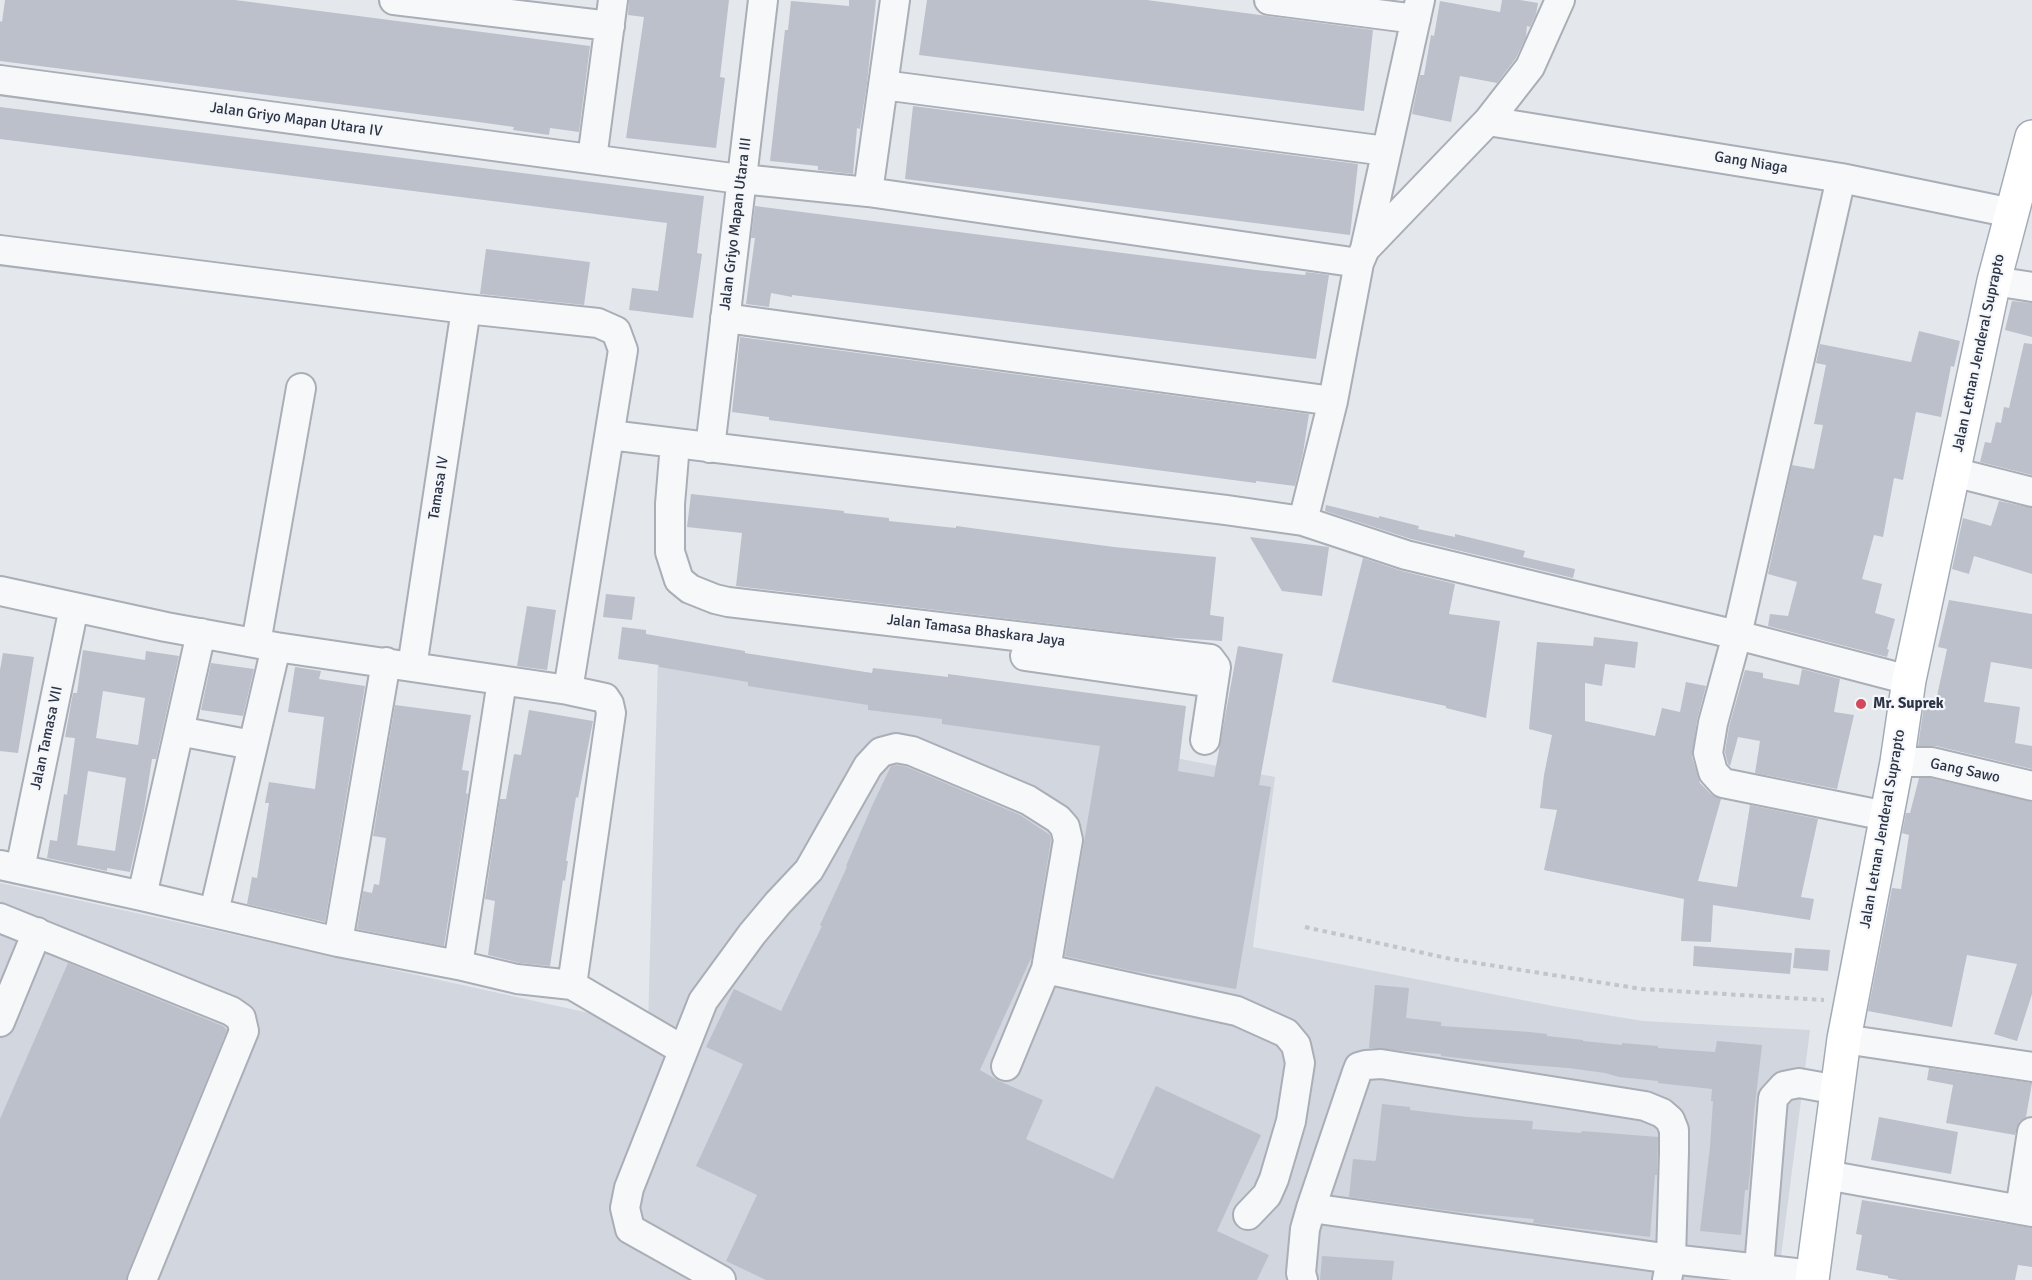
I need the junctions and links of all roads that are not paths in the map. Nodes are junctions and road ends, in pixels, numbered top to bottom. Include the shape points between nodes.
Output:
1 (394, 0) edge
2 (763, 0) edge
3 (895, 0) edge
4 (1269, 0) edge
5 (1560, 0) edge
6 (1418, 9) edge
7 (611, 13) edge
8 (0, 80) edge
9 (883, 85) junction
10 (1488, 121) junction
11 (2032, 137) edge
12 (1386, 151) junction
13 (592, 159) junction
14 (1841, 178) junction
15 (741, 180) junction
16 (867, 192) junction
17 (2012, 213) junction
18 (0, 250) edge
19 (1362, 256) junction
20 (1994, 281) junction
21 (2032, 286) edge
22 (466, 309) junction
23 (725, 318) junction
24 (301, 388) dead end
25 (1333, 401) junction
26 (610, 435) junction
27 (675, 444) junction
28 (710, 448) junction
29 (1953, 472) junction
30 (2032, 492) edge
31 (1304, 521) junction
32 (0, 591) edge
33 (74, 607) junction
34 (201, 633) junction
35 (1737, 635) junction
36 (266, 645) junction
37 (399, 664) junction
38 (1909, 680) junction
39 (502, 681) junction
40 (568, 690) junction
41 (179, 731) junction
42 (1205, 740) dead end
43 (252, 745) junction
44 (1897, 762) junction
45 (2032, 786) edge
46 (1886, 816) junction
47 (10, 867) edge
48 (142, 896) junction
49 (214, 912) junction
50 (0, 918) edge
51 (37, 932) junction
52 (338, 942) junction
53 (458, 965) junction
54 (1046, 969) junction
55 (572, 985) junction
56 (0, 1022) edge
57 (1844, 1040) junction
58 (683, 1050) junction
59 (1006, 1066) dead end
60 (2032, 1067) edge
61 (1838, 1090) junction
62 (2032, 1132) edge
63 (1826, 1174) junction
64 (1311, 1208) junction
65 (2026, 1211) edge
66 (1248, 1215) dead end
67 (1669, 1270) edge
68 (1759, 1275) edge
69 (1812, 1277) edge
70 (142, 1280) edge
71 (721, 1280) edge
72 (1303, 1280) edge

1 - 7 street
2 - 15 street, Jalan Griyo Mapan Utara III
3 - 9 street
4 - 6 street
5 - 10 street via 1530,67
6 - 12 street
7 - 13 street
8 - 13 street, Jalan Griyo Mapan Utara IV
9 - 12 street
9 - 16 street
10 - 14 street, Gang Niaga
10 - 19 street
11 - 17 main road, Jalan Letnan Jenderal Suprapto
12 - 19 street
13 - 15 street, Jalan Griyo Mapan Utara IV
14 - 17 street, Gang Niaga
14 - 35 street
15 - 16 street, Jalan Griyo Mapan Utara IV
15 - 23 street, Jalan Griyo Mapan Utara III
16 - 19 street, Jalan Griyo Mapan Utara IV
17 - 20 main road, Jalan Letnan Jenderal Suprapto
18 - 22 street
19 - 25 street
20 - 21 street
20 - 29 main road, Jalan Letnan Jenderal Suprapto
22 - 26 street via 598,323 616,332 622,350
22 - 37 street, Tamasa IV
23 - 25 street
23 - 28 street, Jalan Griyo Mapan Utara III
24 - 36 street
25 - 31 street
26 - 27 street
26 - 40 street
27 - 28 street
27 - 42 street, Jalan Tamasa Bhaskara Jaya via 670,552 679,580 690,588 715,599 1210,659 1216,667
28 - 31 street
29 - 30 street
29 - 38 main road, Jalan Letnan Jenderal Suprapto
31 - 35 street via 1406,555
32 - 33 street
33 - 34 street
33 - 47 street, Jalan Tamasa VII
34 - 36 street
34 - 41 street
35 - 38 street
35 - 46 street via 1713,723 1708,753 1713,772 1723,783
36 - 37 street
36 - 43 street
37 - 39 street
37 - 52 street, Tamasa IV
38 - 44 main road, Jalan Letnan Jenderal Suprapto
39 - 40 street
39 - 53 street
40 - 55 street via 605,698 611,712
41 - 43 street
41 - 48 street
43 - 49 street
44 - 45 street, Gang Sawo via 1932,762
44 - 46 main road, Jalan Letnan Jenderal Suprapto
46 - 57 main road, Jalan Letnan Jenderal Suprapto
47 - 48 street
48 - 49 street
49 - 52 street
50 - 51 street
51 - 56 street
51 - 70 street via 241,1018 244,1031
52 - 53 street
53 - 55 street via 517,979
54 - 58 street via 1068,840 1065,827 1028,800 912,751 896,748 881,752 868,766 809,870 752,934 703,1001
54 - 59 street
54 - 66 street via 1237,1011 1286,1033 1296,1046 1300,1063 1291,1121 1267,1195
55 - 58 street
57 - 60 street
57 - 61 main road, Jalan Letnan Jenderal Suprapto
58 - 71 street via 629,1188 626,1219 630,1229
61 - 63 main road, Jalan Letnan Jenderal Suprapto
61 - 68 street via 1799,1083 1784,1086 1773,1098
62 - 65 street
63 - 65 street
63 - 69 main road, Jalan Letnan Jenderal Suprapto
64 - 67 street
64 - 67 street via 1357,1072 1366,1065 1381,1064 1645,1106 1662,1113 1674,1130
64 - 72 street via 1305,1229
67 - 68 street
68 - 69 street

